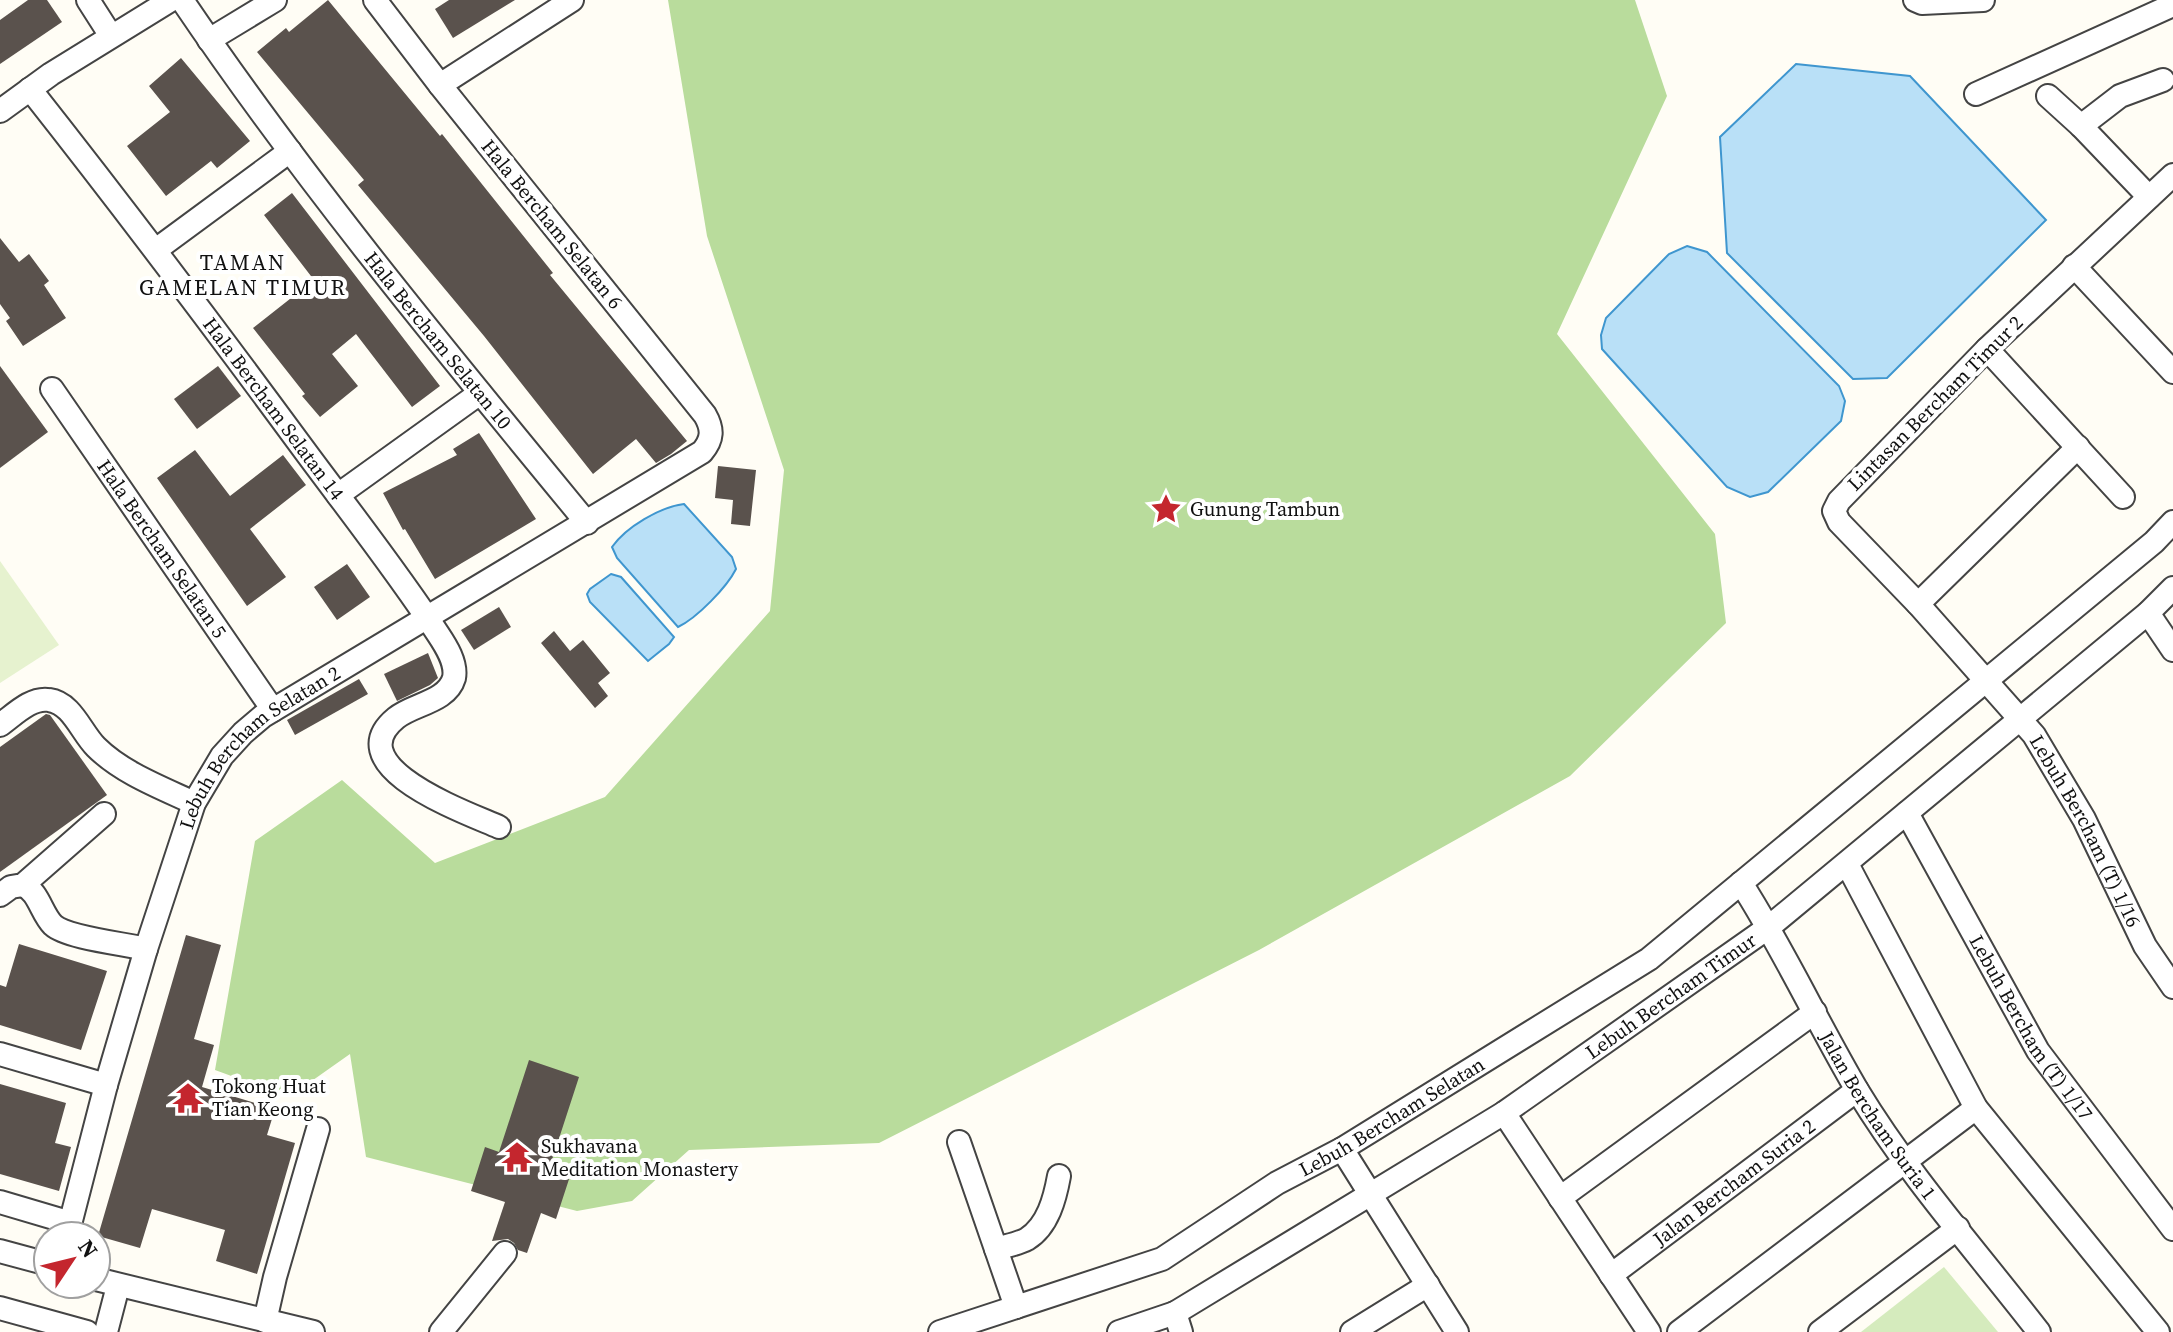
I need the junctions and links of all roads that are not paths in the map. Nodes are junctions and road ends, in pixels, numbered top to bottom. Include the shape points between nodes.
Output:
1 (88, 0) edge
2 (171, 0) edge
3 (182, 0) edge
4 (275, 0) edge
5 (375, 0) edge
6 (572, 0) edge
7 (1915, 0) edge
8 (1983, 0) edge
9 (2173, 5) edge
10 (111, 36) junction
11 (209, 40) junction
12 (2163, 80) dead end
13 (440, 85) junction
14 (30, 89) junction
15 (1976, 94) dead end
16 (2048, 96) dead end
17 (0, 111) edge
18 (2081, 126) junction
19 (290, 151) junction
20 (2165, 187) edge
21 (157, 249) junction
22 (2074, 266) junction
23 (1987, 349) junction
24 (2173, 372) edge
25 (52, 389) dead end
26 (480, 393) junction
27 (2078, 447) junction
28 (702, 452) joint
29 (338, 495) junction
30 (2123, 497) dead end
31 (2173, 522) edge
32 (587, 523) junction
33 (2173, 588) edge
34 (1918, 604) junction
35 (2148, 613) junction
36 (425, 618) junction
37 (2173, 650) edge
38 (1987, 681) junction
39 (273, 710) junction
40 (2020, 719) junction
41 (0, 725) edge
42 (194, 803) junction
43 (1907, 813) junction
44 (104, 814) dead end
45 (499, 827) dead end
46 (1847, 864) junction
47 (1741, 883) junction
48 (23, 885) junction
49 (0, 895) edge
50 (1769, 927) junction
51 (146, 949) junction
52 (2173, 987) edge
53 (1815, 1012) junction
54 (0, 1054) edge
55 (106, 1085) junction
56 (1857, 1090) junction
57 (1976, 1108) junction
58 (1504, 1113) junction
59 (318, 1129) dead end
60 (959, 1142) dead end
61 (1342, 1149) junction
62 (1905, 1161) junction
63 (1059, 1176) dead end
64 (1372, 1194) junction
65 (1560, 1198) junction
66 (0, 1202) edge
67 (46, 1220) edge
68 (71, 1220) edge
69 (1958, 1228) junction
70 (2173, 1229) edge
71 (996, 1249) junction
72 (0, 1251) edge
73 (505, 1253) dead end
74 (32, 1260) edge
75 (1611, 1275) junction
76 (112, 1284) edge
77 (1428, 1285) junction
78 (118, 1286) junction
79 (1016, 1307) junction
80 (0, 1308) edge
81 (265, 1321) junction
82 (1178, 1322) edge
83 (87, 1332) edge
84 (106, 1332) edge
85 (313, 1332) edge
86 (441, 1332) edge
87 (940, 1332) edge
88 (1119, 1332) edge
89 (1352, 1332) edge
90 (1457, 1332) edge
91 (1649, 1332) edge
92 (1679, 1332) edge
93 (1820, 1332) edge
94 (2039, 1332) edge
95 (2158, 1332) edge

1 - 10 street
2 - 10 street
3 - 11 street, Hala Bercham Selatan 10
4 - 11 street
5 - 13 street, Hala Bercham Selatan 6
6 - 13 street
7 - 8 street
9 - 15 street
10 - 14 street
11 - 19 street, Hala Bercham Selatan 10
12 - 18 street via 2120,96
13 - 28 street, Hala Bercham Selatan 6 via 705,415 711,435
14 - 17 street
14 - 21 street, Hala Bercham Selatan 14
16 - 18 street
18 - 20 street
19 - 21 street
19 - 26 street, Hala Bercham Selatan 10
20 - 22 street, Lintasan Bercham Timur 2
21 - 29 street, Hala Bercham Selatan 14
22 - 23 street, Lintasan Bercham Timur 2
22 - 24 street
23 - 27 street
23 - 34 street, Lintasan Bercham Timur 2 via 1835,505 1839,522
25 - 39 street, Hala Bercham Selatan 5
26 - 29 street
26 - 32 street, Hala Bercham Selatan 10
27 - 30 street
27 - 34 street
28 - 32 street, Lebuh Bercham Selatan 2
29 - 36 street, Hala Bercham Selatan 14
31 - 38 street
32 - 36 street, Lebuh Bercham Selatan 2
33 - 35 street, Lebuh Bercham Timur
34 - 38 street, Lintasan Bercham Timur 2
35 - 37 street
35 - 40 street, Lebuh Bercham Timur
36 - 39 street, Lebuh Bercham Selatan 2
36 - 45 street, Hala Bercham Selatan 14 via 455,666 453,681 446,691 396,718 384,733 381,752 388,768 425,794
38 - 40 street, Lebuh Bercham (T) 1/16
38 - 47 street, Lebuh Bercham Selatan
39 - 42 street, Lebuh Bercham Selatan 2 via 222,756
40 - 43 street, Lebuh Bercham Timur
40 - 52 street, Lebuh Bercham (T) 1/16 via 2061,778 2145,946
41 - 42 street via 33,701 52,700 72,714 114,762
42 - 51 street, Lebuh Bercham Selatan 2
43 - 46 street, Lebuh Bercham Timur
43 - 70 street, Lebuh Bercham (T) 1/17 via 2038,1051
44 - 48 street
46 - 50 street, Lebuh Bercham Timur
46 - 57 street
47 - 50 street, Jalan Bercham Suria 1
47 - 61 street, Lebuh Bercham Selatan via 1649,959
48 - 49 street
48 - 51 street via 63,932
50 - 53 street, Jalan Bercham Suria 1
50 - 58 street, Lebuh Bercham Timur
51 - 55 street, Lebuh Bercham Selatan 2
53 - 56 street, Jalan Bercham Suria 1
53 - 65 street
54 - 55 street
55 - 68 street, Lebuh Bercham Selatan 2
56 - 62 street, Jalan Bercham Suria 1
56 - 75 street, Jalan Bercham Suria 2
57 - 62 street
57 - 95 street
58 - 64 street, Lebuh Bercham Timur
58 - 65 street
59 - 81 street
60 - 71 street
61 - 64 street
61 - 79 street, Lebuh Bercham Selatan via 1277,1183 1162,1259
62 - 69 street, Jalan Bercham Suria 1
62 - 92 street
63 - 71 street via 1037,1230
64 - 77 street
64 - 82 street, Lebuh Bercham Timur
65 - 75 street
66 - 67 street
69 - 93 street
69 - 94 street, Jalan Bercham Suria 1
71 - 79 street
72 - 74 street
73 - 86 street
75 - 91 street
76 - 78 street
77 - 89 street
77 - 90 street
78 - 81 street
78 - 84 street
79 - 87 street, Lebuh Bercham Selatan
80 - 83 street
81 - 85 street
82 - 88 street, Lebuh Bercham Timur

